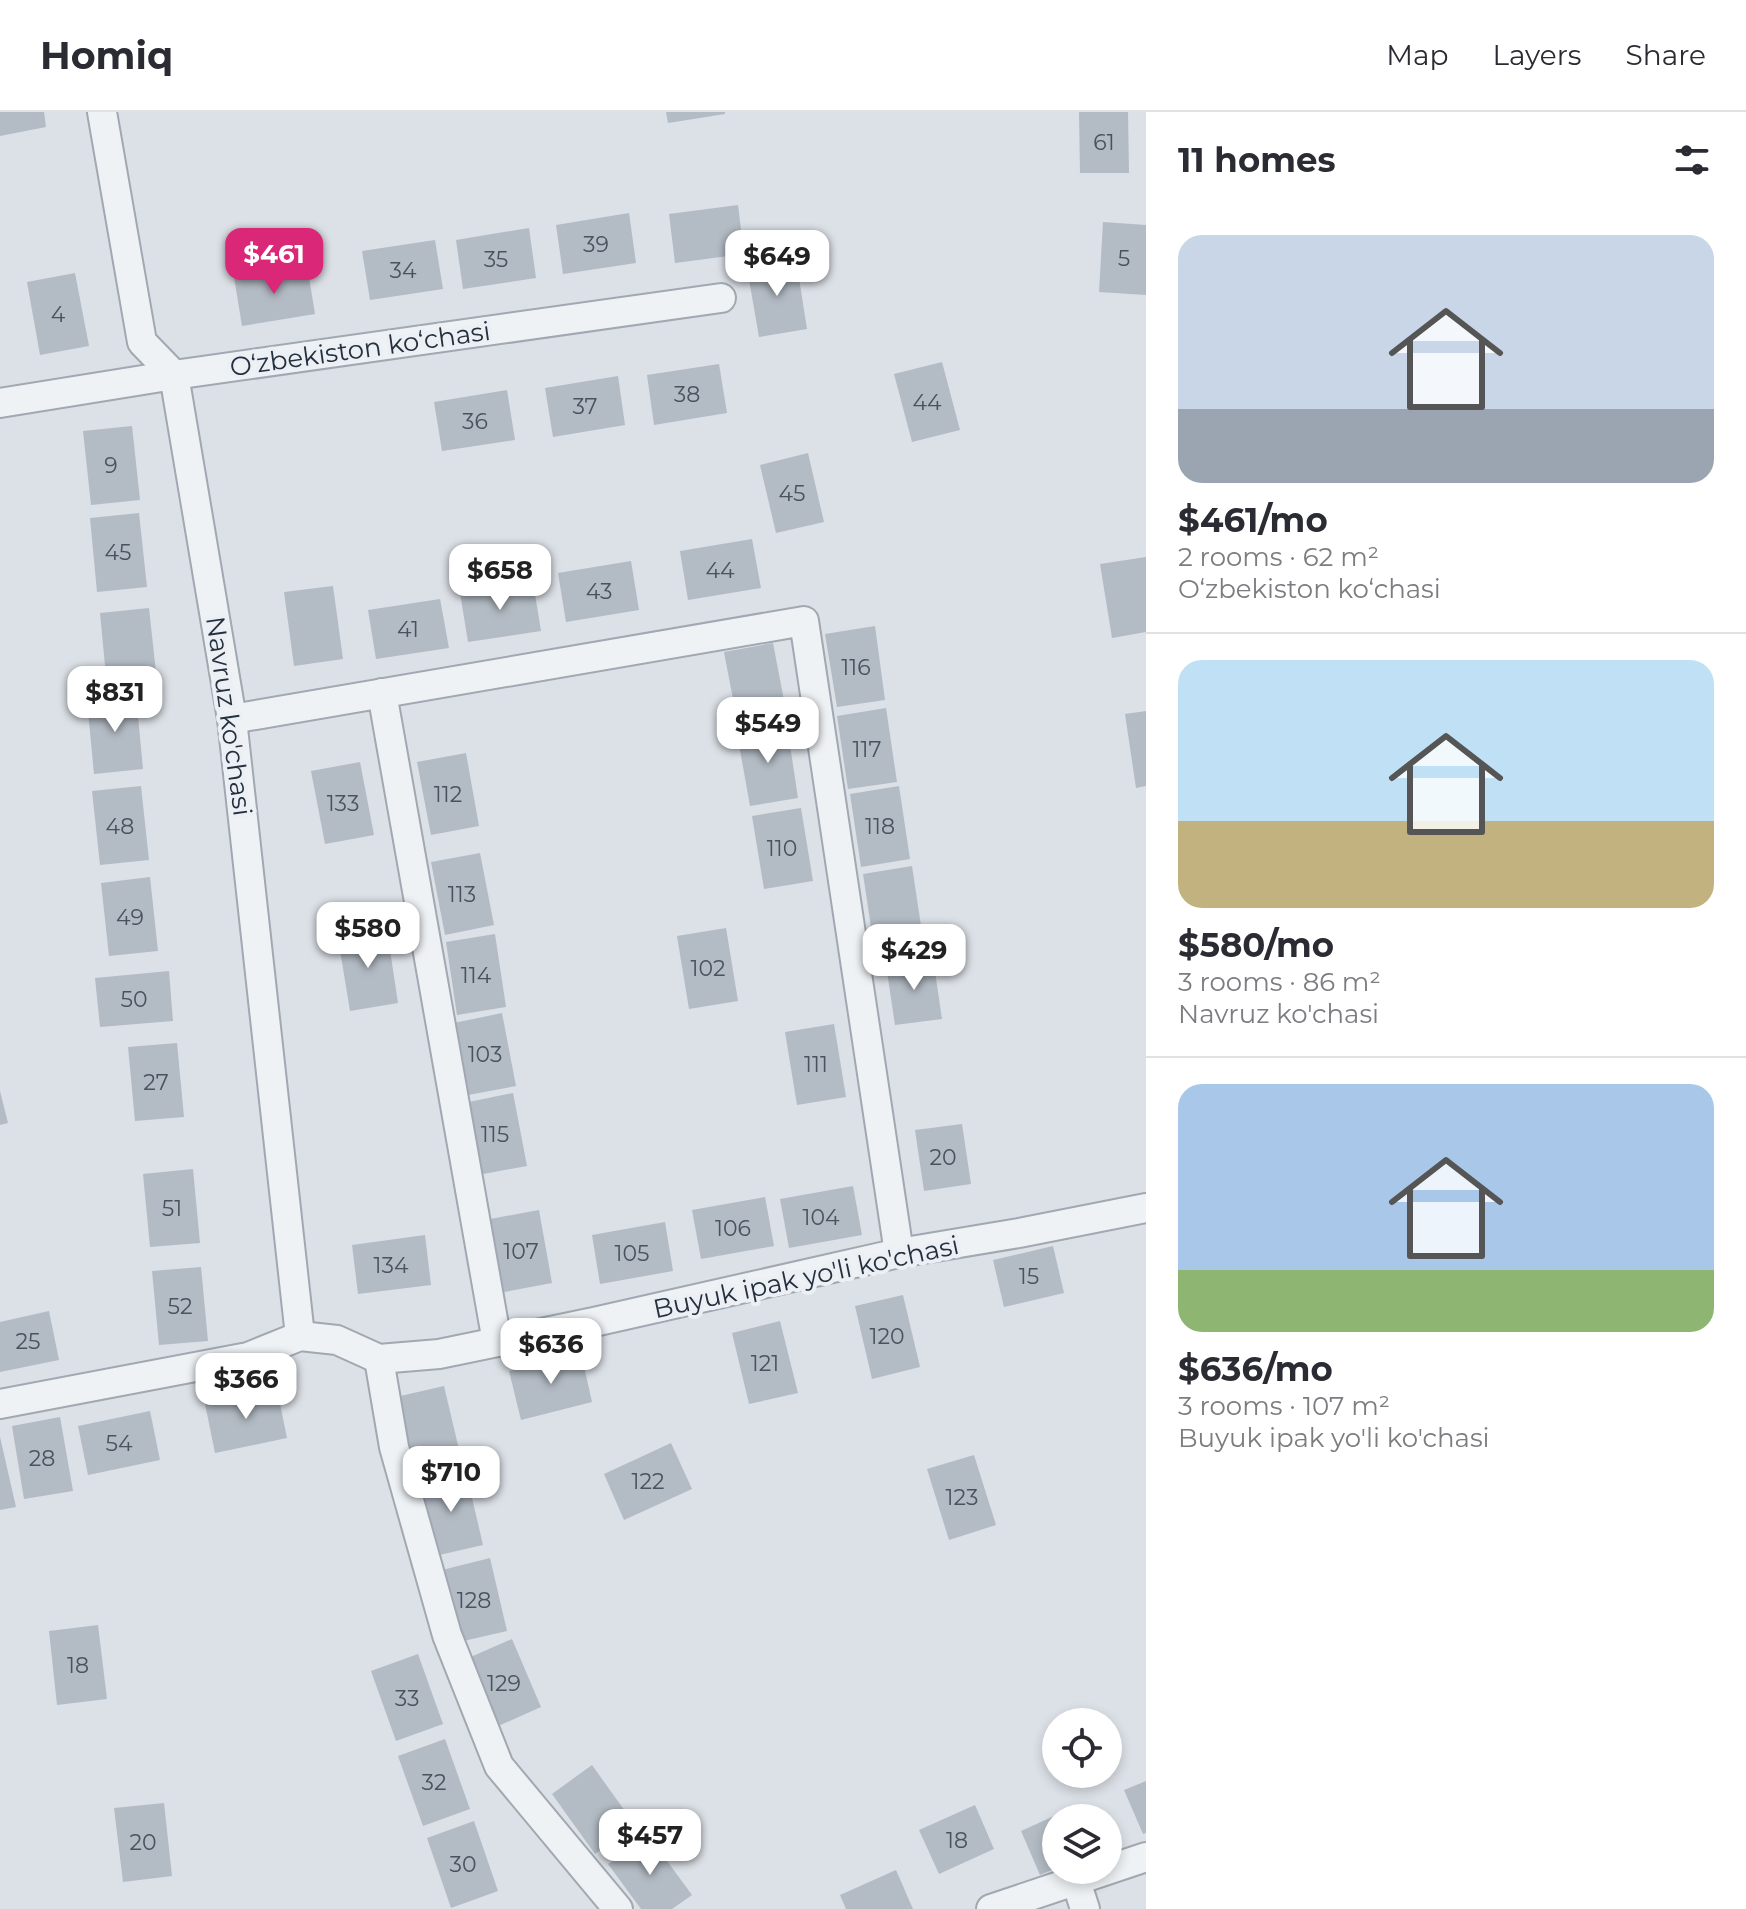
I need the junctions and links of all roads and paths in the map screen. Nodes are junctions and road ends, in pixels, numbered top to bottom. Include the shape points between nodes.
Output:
1 (102, 112) edge
2 (721, 298) dead end
3 (174, 375) junction
4 (0, 403) edge
5 (382, 693) junction
6 (232, 719) junction
7 (1146, 1208) edge
8 (899, 1253) junction
9 (300, 1336) junction
10 (497, 1342) junction
11 (379, 1359) junction
12 (0, 1404) edge
13 (1146, 1857) edge
14 (1122, 1865) edge
15 (1067, 1884) edge
16 (1077, 1884) edge
17 (618, 1909) edge
18 (991, 1909) edge
19 (1085, 1909) edge

1 - 3 street via 142,342
2 - 3 street, O‘zbekiston ko‘chasi
3 - 4 street, O‘zbekiston ko‘chasi
3 - 6 street, Navruz ko'chasi
5 - 6 street
5 - 8 street via 804,621
5 - 10 street
6 - 9 street, Navruz ko'chasi
7 - 8 street, Buyuk ipak yo'li ko'chasi
8 - 10 street, Buyuk ipak yo'li ko'chasi
9 - 11 street, Buyuk ipak yo'li ko'chasi via 337,1340
9 - 12 street, Buyuk ipak yo'li ko'chasi via 248,1357
10 - 11 street, Buyuk ipak yo'li ko'chasi
11 - 17 street via 394,1447 447,1635 499,1766
13 - 14 street
15 - 18 street
16 - 19 street

